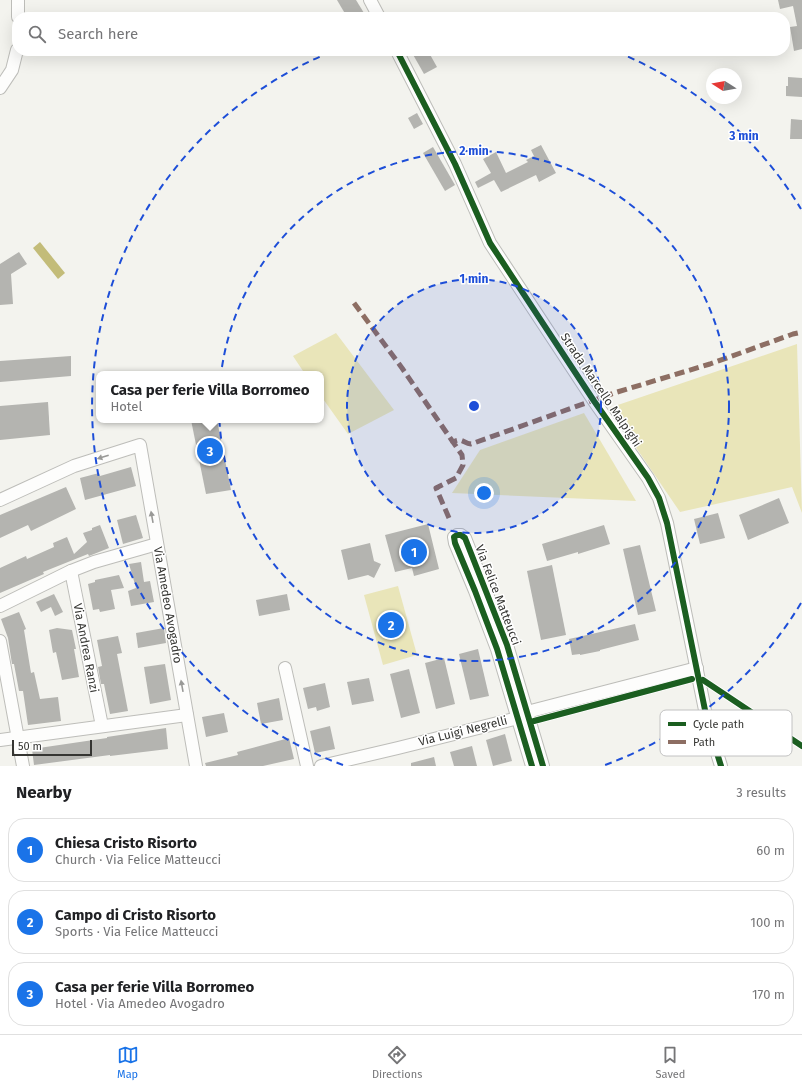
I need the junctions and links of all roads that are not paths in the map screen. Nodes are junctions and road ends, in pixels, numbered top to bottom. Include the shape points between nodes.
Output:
1 (18, 0) edge
2 (370, 0) edge
3 (18, 12) edge
4 (376, 12) edge
5 (16, 56) edge
6 (400, 56) edge
7 (0, 88) edge
8 (0, 500) edge
9 (460, 541) dead end
10 (157, 544) junction
11 (71, 571) junction
12 (0, 606) edge
13 (0, 642) edge
14 (285, 668) dead end
15 (697, 668) junction
16 (706, 710) edge
17 (187, 715) junction
18 (523, 715) junction
19 (102, 726) junction
20 (18, 737) junction
21 (0, 740) edge
22 (718, 756) edge
23 (23, 766) edge
24 (196, 766) edge
25 (307, 766) edge
26 (321, 766) edge
27 (532, 766) edge
28 (543, 766) edge
29 (721, 766) edge

1 - 3 street
2 - 4 street
5 - 7 street via 12,70
6 - 15 street, Strada Marcello Malpighi via 455,164 490,243 659,498 667,523
10 -> 8 street, Via Amedeo Avogadro via 140,445 74,466
9 - 18 street, Via Felice Matteucci via 507,645
10 - 11 street
17 -> 10 street, Via Amedeo Avogadro
11 - 12 street
11 - 19 street, Via Andrea Ranzi
13 - 20 street
14 - 25 street
15 - 16 street, Strada Marcello Malpighi
15 - 18 street, Via Luigi Negrelli
17 - 19 street
17 - 24 street, Via Amedeo Avogadro
18 - 26 street, Via Luigi Negrelli
18 - 27 street, Via Felice Matteucci
18 - 28 street, Via Felice Matteucci
19 - 20 street
20 - 21 street
20 - 23 street
22 - 29 street, Strada Marcello Malpighi

